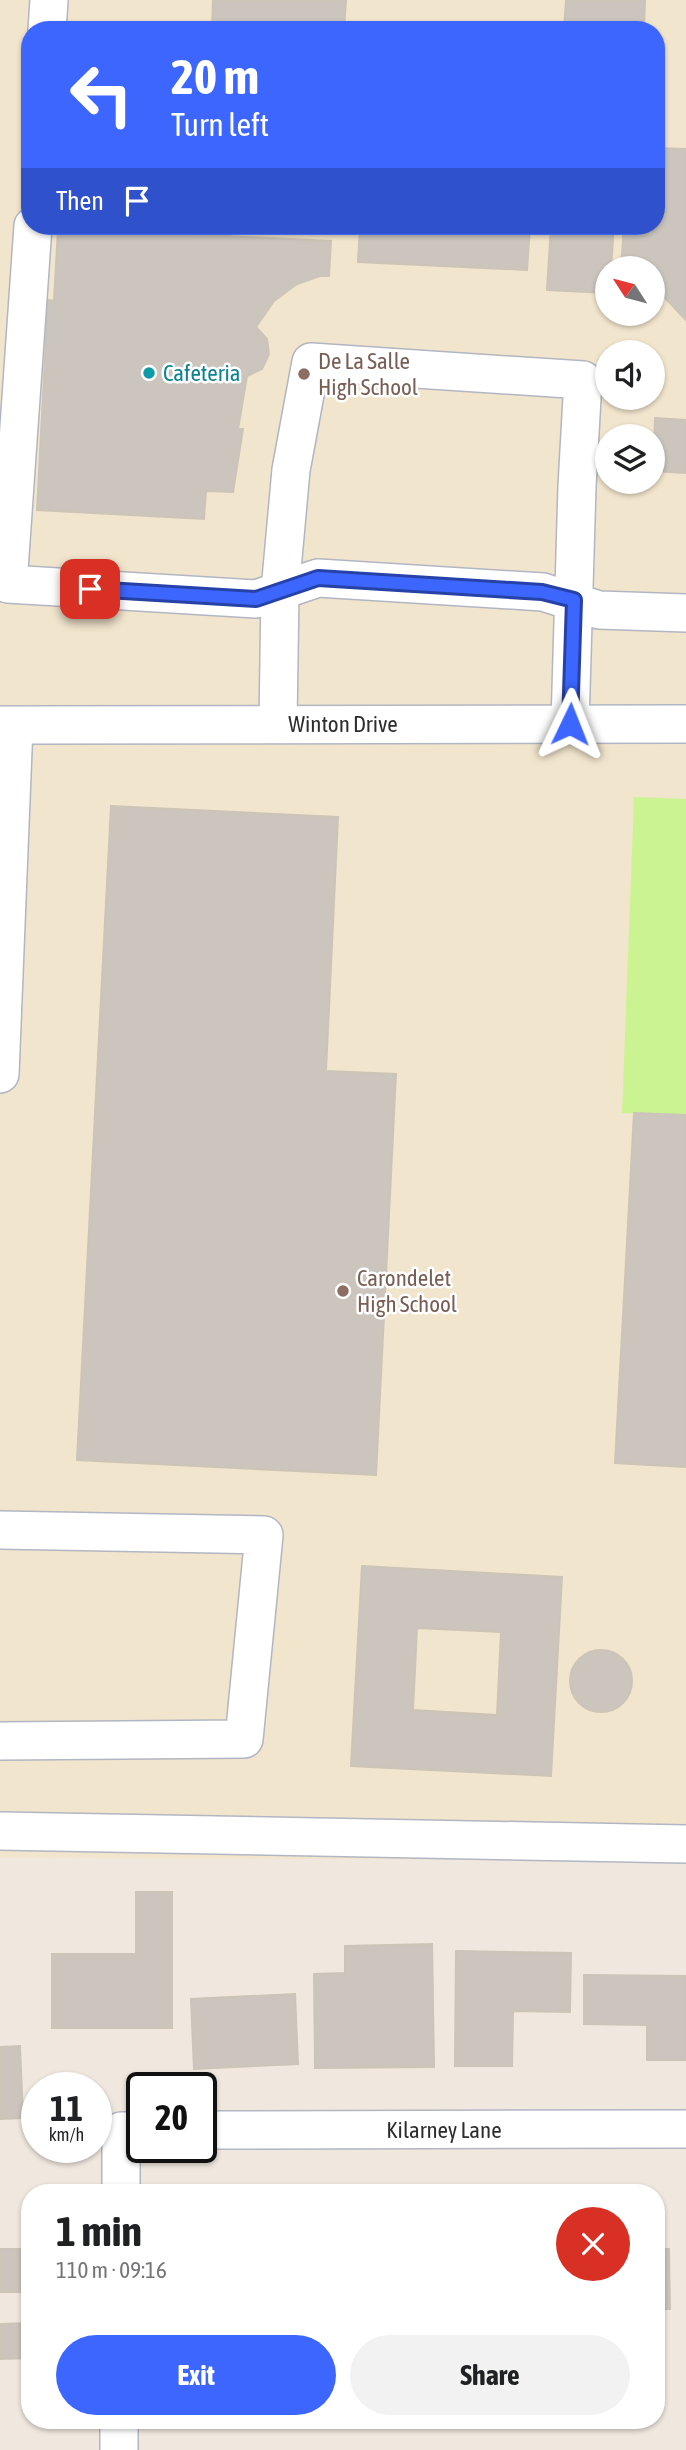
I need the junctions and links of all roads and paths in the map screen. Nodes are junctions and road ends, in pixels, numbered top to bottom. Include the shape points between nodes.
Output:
1 (49, 0) edge
2 (48, 21) edge
3 (32, 235) edge
4 (280, 591) junction
5 (574, 600) junction
6 (686, 613) edge
7 (278, 724) junction
8 (570, 724) junction
9 (686, 724) edge
10 (7, 725) edge
11 (0, 1074) edge
12 (0, 1530) edge
13 (0, 1741) edge
14 (0, 1831) edge
15 (686, 1844) edge
16 (686, 2129) edge
17 (217, 2130) edge
18 (126, 2162) edge
19 (122, 2184) edge
20 (119, 2429) edge
21 (119, 2450) edge

1 - 2 street
3 - 4 street via 8,584 256,599
4 - 5 street via 318,578 542,592
4 - 5 street via 291,471 311,362 583,380
4 - 7 street
5 - 6 street via 599,610
5 - 8 street
7 - 8 street, Winton Drive
7 - 10 street, Winton Drive
8 - 9 street, Winton Drive
10 - 11 street
12 - 13 street via 264,1535 243,1739
14 - 15 street
16 - 17 street, Kilarney Lane
18 - 19 street
20 - 21 street

